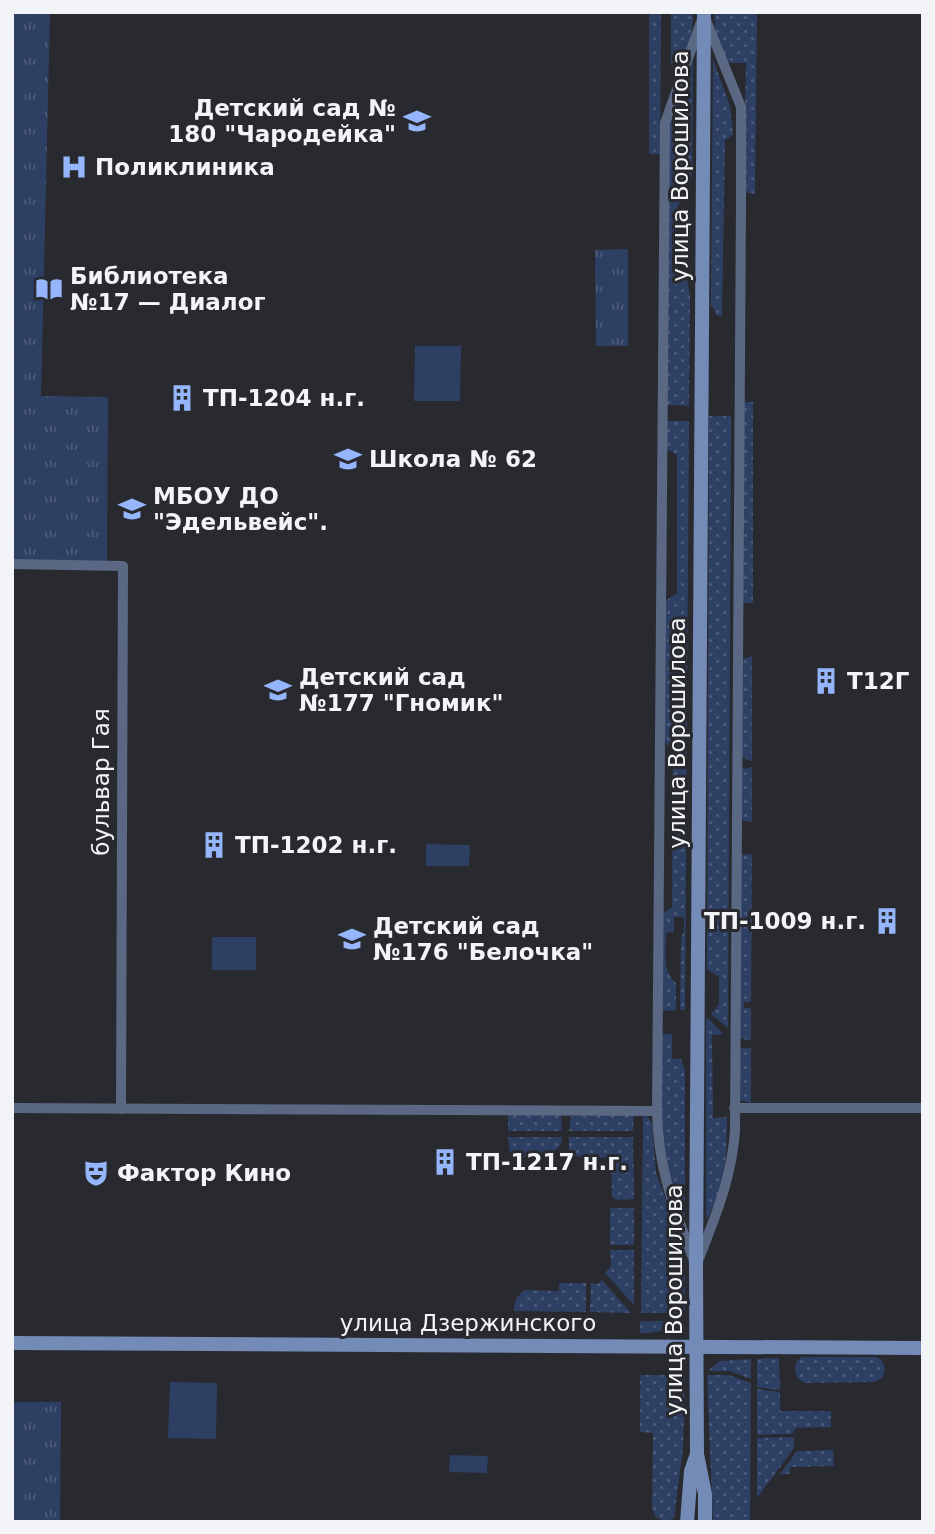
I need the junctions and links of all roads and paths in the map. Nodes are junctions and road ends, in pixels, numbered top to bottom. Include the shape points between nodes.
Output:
1 (704, 14) edge
2 (12, 565) edge
3 (12, 1108) edge
4 (734, 1108) junction
5 (923, 1108) edge
6 (121, 1109) junction
7 (657, 1111) junction
8 (696, 1267) junction
9 (12, 1343) edge
10 (697, 1347) junction
11 (923, 1348) edge
12 (697, 1454) junction
13 (687, 1522) edge
14 (705, 1522) edge

1 - 4 street via 741,107
1 - 7 street via 665,123
1 - 8 main road, улица Ворошилова
2 - 6 street, бульвар Гая via 123,566
3 - 6 street
4 - 5 street
4 - 8 street via 727,1188
6 - 7 street
7 - 8 street via 660,1161
8 - 10 main road, улица Ворошилова
9 - 10 main road, улица Дзержинского
10 - 11 main road, улица Дзержинского
10 - 12 main road, улица Ворошилова
12 - 13 main road, улица Ворошилова
12 - 14 main road, улица Ворошилова

